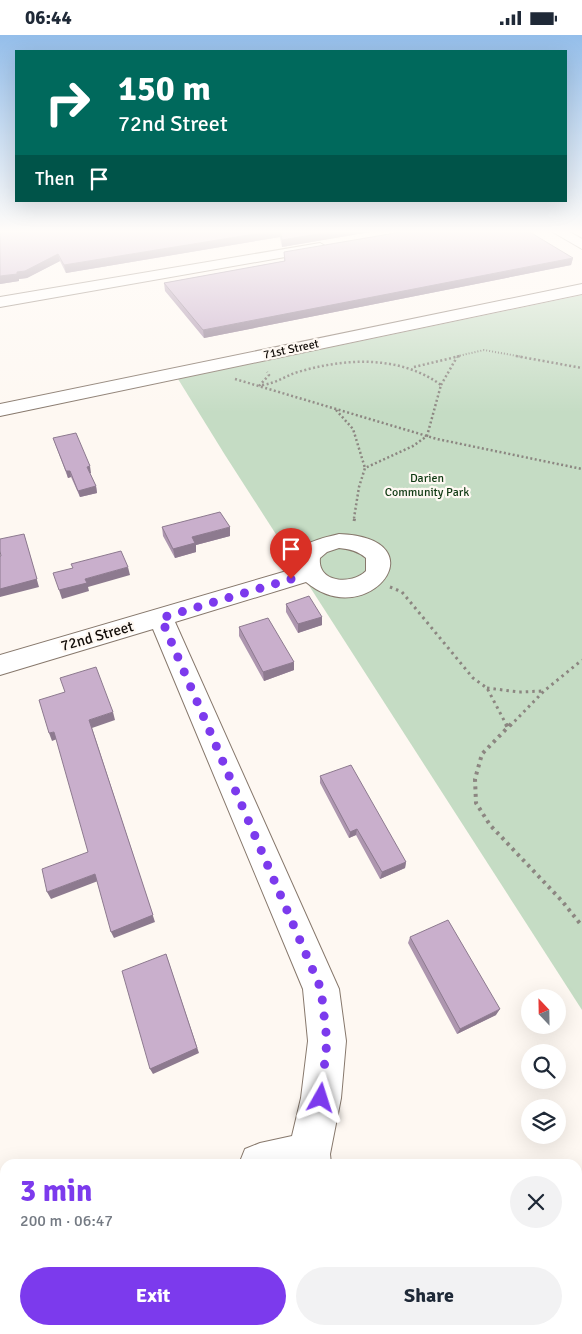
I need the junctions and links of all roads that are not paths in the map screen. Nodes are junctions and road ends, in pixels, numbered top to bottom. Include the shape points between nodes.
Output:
1 (61, 292) edge
2 (569, 292) edge
3 (0, 302) edge
4 (0, 410) edge
5 (310, 573) junction
6 (161, 618) junction
7 (0, 665) edge
8 (310, 1159) edge

1 - 3 street
2 - 4 street, 71st Street
5 - 5 street via 327,586 358,586 373,579 379,563 376,555 360,544 328,542 312,551 307,566
5 - 6 street, 72nd Street
6 - 7 street, 72nd Street
6 - 8 street via 321,989 327,1041

